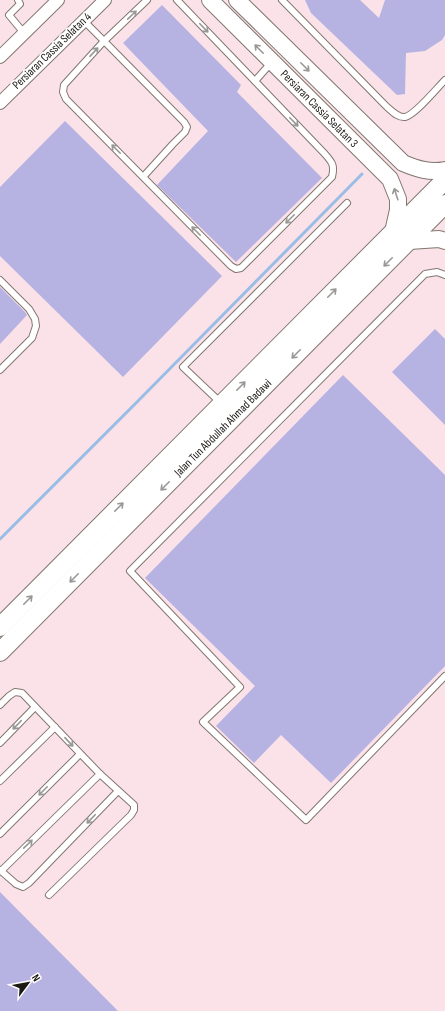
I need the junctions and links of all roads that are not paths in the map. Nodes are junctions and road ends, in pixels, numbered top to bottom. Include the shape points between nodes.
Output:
1 (18, 0) edge
2 (105, 0) edge
3 (148, 0) edge
4 (176, 0) edge
5 (210, 0) edge
6 (237, 0) edge
7 (282, 0) edge
8 (56, 1) edge
9 (84, 20) junction
10 (24, 33) junction
11 (104, 41) junction
12 (2, 52) edge
13 (272, 62) junction
14 (445, 80) edge
15 (255, 81) junction
16 (0, 103) edge
17 (445, 170) edge
18 (143, 177) junction
19 (445, 180) edge
20 (347, 203) dead end
21 (445, 204) edge
22 (394, 232) junction
23 (409, 241) junction
24 (445, 241) edge
25 (445, 276) edge
26 (0, 280) edge
27 (0, 370) edge
28 (222, 404) junction
29 (0, 627) edge
30 (0, 652) edge
31 (445, 676) edge
32 (0, 705) edge
33 (35, 707) junction
34 (55, 727) junction
35 (0, 743) edge
36 (80, 754) junction
37 (100, 774) junction
38 (0, 781) edge
39 (118, 791) junction
40 (0, 834) edge
41 (0, 871) edge
42 (49, 895) dead end

1 - 10 lane via 20,4 9,15
2 - 9 street, Persiaran Cassia Selatan 4
11 -> 3 lane
4 -> 15 lane
13 -> 5 street, Persiaran Cassia Selatan 3
6 -> 17 street, Persiaran Cassia Selatan 3 via 403,163 427,171
7 - 14 lane via 397,115 405,117 413,113
8 - 10 street
9 - 11 lane
9 - 16 street, Persiaran Cassia Selatan 4
10 - 12 street
18 -> 11 lane via 62,92 64,85
11 - 18 lane via 187,127
13 - 15 lane
22 -> 13 street, Persiaran Cassia Selatan 3 via 398,199 390,179
15 -> 18 lane via 332,161 334,169 332,177 241,268 231,266
19 - 22 main road, Jalan Tun Abdullah Ahmad Badawi
20 - 28 lane via 183,367
21 - 23 main road, Jalan Tun Abdullah Ahmad Badawi
28 -> 22 main road, Jalan Tun Abdullah Ahmad Badawi
23 - 24 street
23 -> 30 main road, Jalan Tun Abdullah Ahmad Badawi
25 - 31 lane via 437,272 426,274 130,571 240,687 203,722 306,820
26 - 27 lane via 29,310 36,326 32,338
29 -> 28 main road, Jalan Tun Abdullah Ahmad Badawi
32 - 33 lane via 15,692 22,694
33 - 34 lane
33 -> 35 lane
34 -> 36 lane
34 - 38 lane
36 - 37 lane
36 -> 40 lane
37 - 39 lane
41 -> 37 lane
39 -> 41 lane via 29,884 16,884
39 - 42 lane via 134,805 131,815

